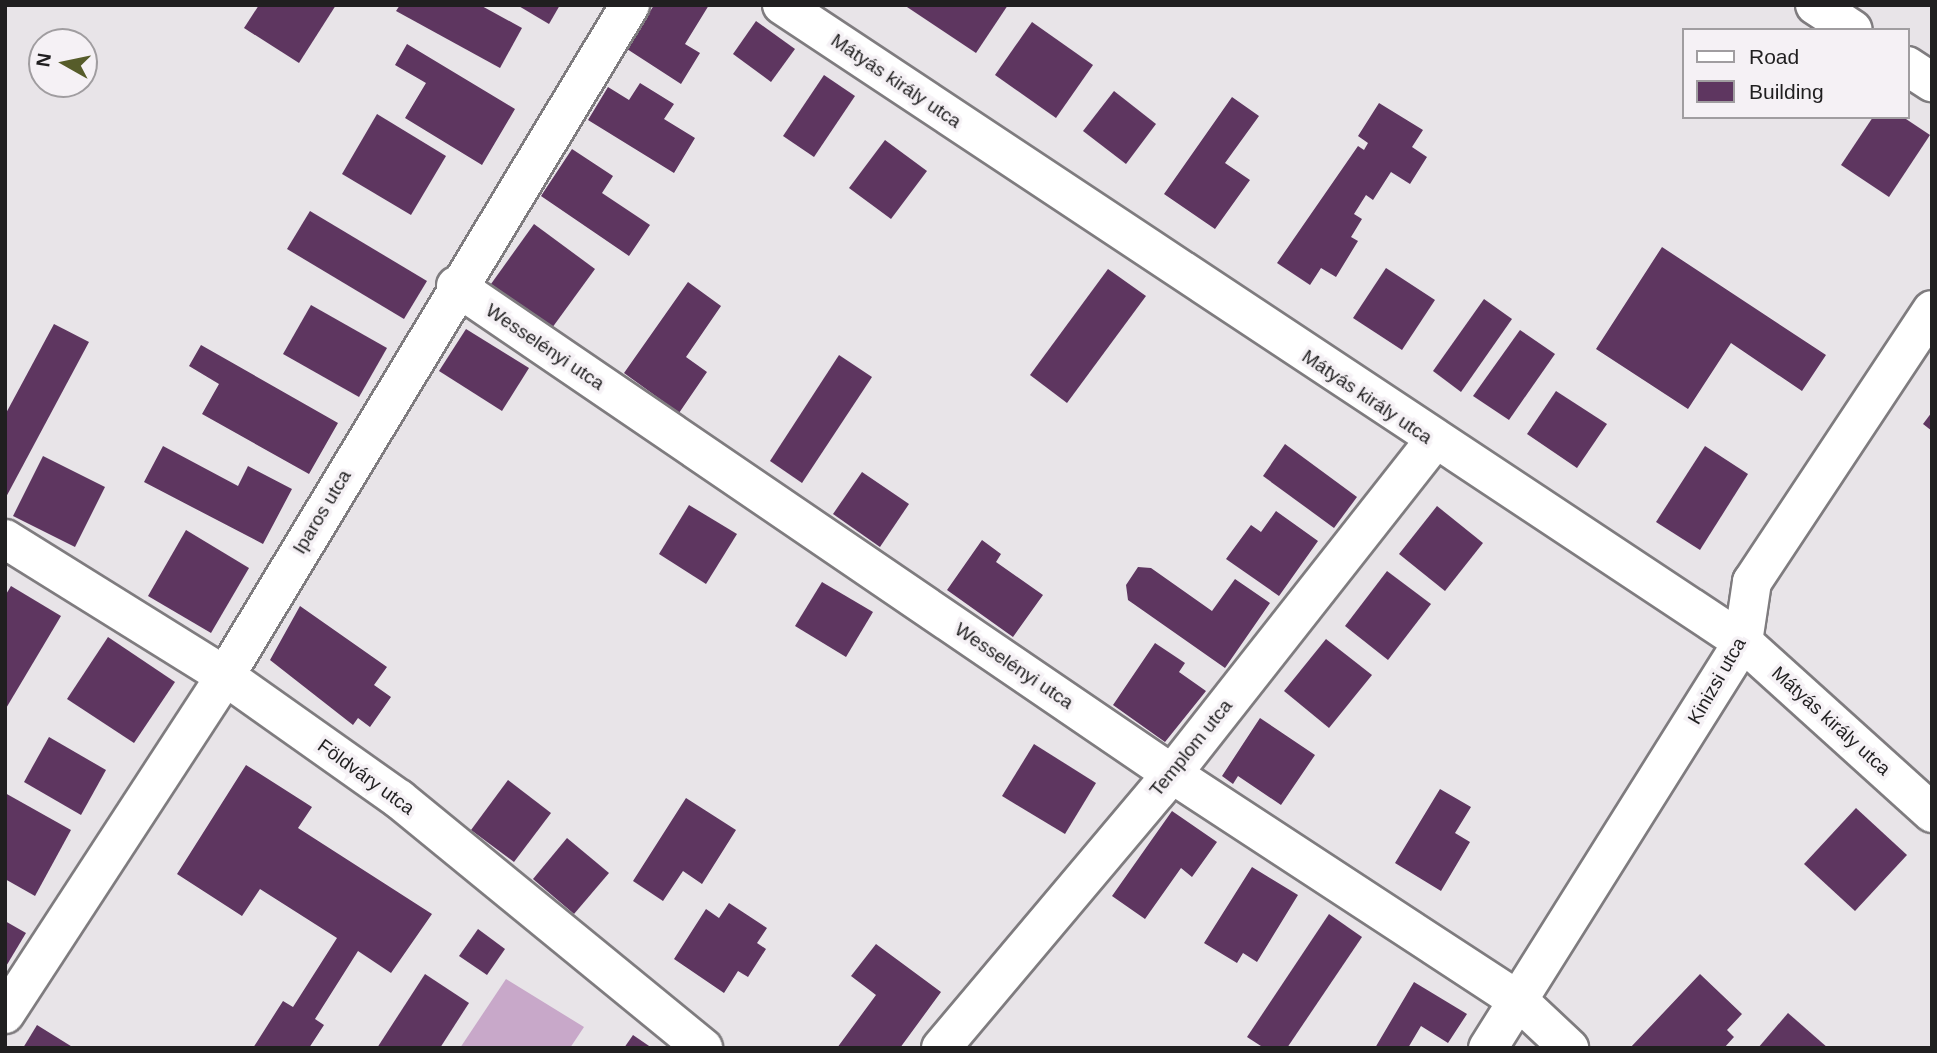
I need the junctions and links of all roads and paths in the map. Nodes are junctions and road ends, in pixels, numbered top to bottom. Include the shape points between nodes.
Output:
1 (630, 5) edge
2 (782, 5) edge
3 (1815, 5) edge
4 (1850, 28) edge
5 (1909, 66) edge
6 (1932, 82) edge
7 (456, 286) junction
8 (1932, 310) edge
9 (1434, 442) junction
10 (5, 539) edge
11 (1743, 642) junction
12 (225, 676) junction
13 (1172, 774) junction
14 (1932, 813) edge
15 (1519, 1002) junction
16 (5, 1014) edge
17 (703, 1048) edge
18 (941, 1048) edge
19 (1488, 1048) edge
20 (1569, 1048) edge

1 - 7 street, Iparos utca
2 - 9 street, Mátyás király utca
3 - 4 street
5 - 6 street
7 - 12 street, Iparos utca
7 - 13 street, Wesselényi utca
8 - 11 street, Kinizsi utca via 1752,582
9 - 11 street, Mátyás király utca
9 - 13 street, Templom utca
10 - 12 street, Földváry utca
11 - 14 street, Mátyás király utca
11 - 15 street, Kinizsi utca
12 - 16 street, Iparos utca
12 - 17 street, Földváry utca via 399,799
13 - 15 street, Wesselényi utca
13 - 18 street, Templom utca
15 - 19 street, Kinizsi utca
15 - 20 street, Wesselényi utca

